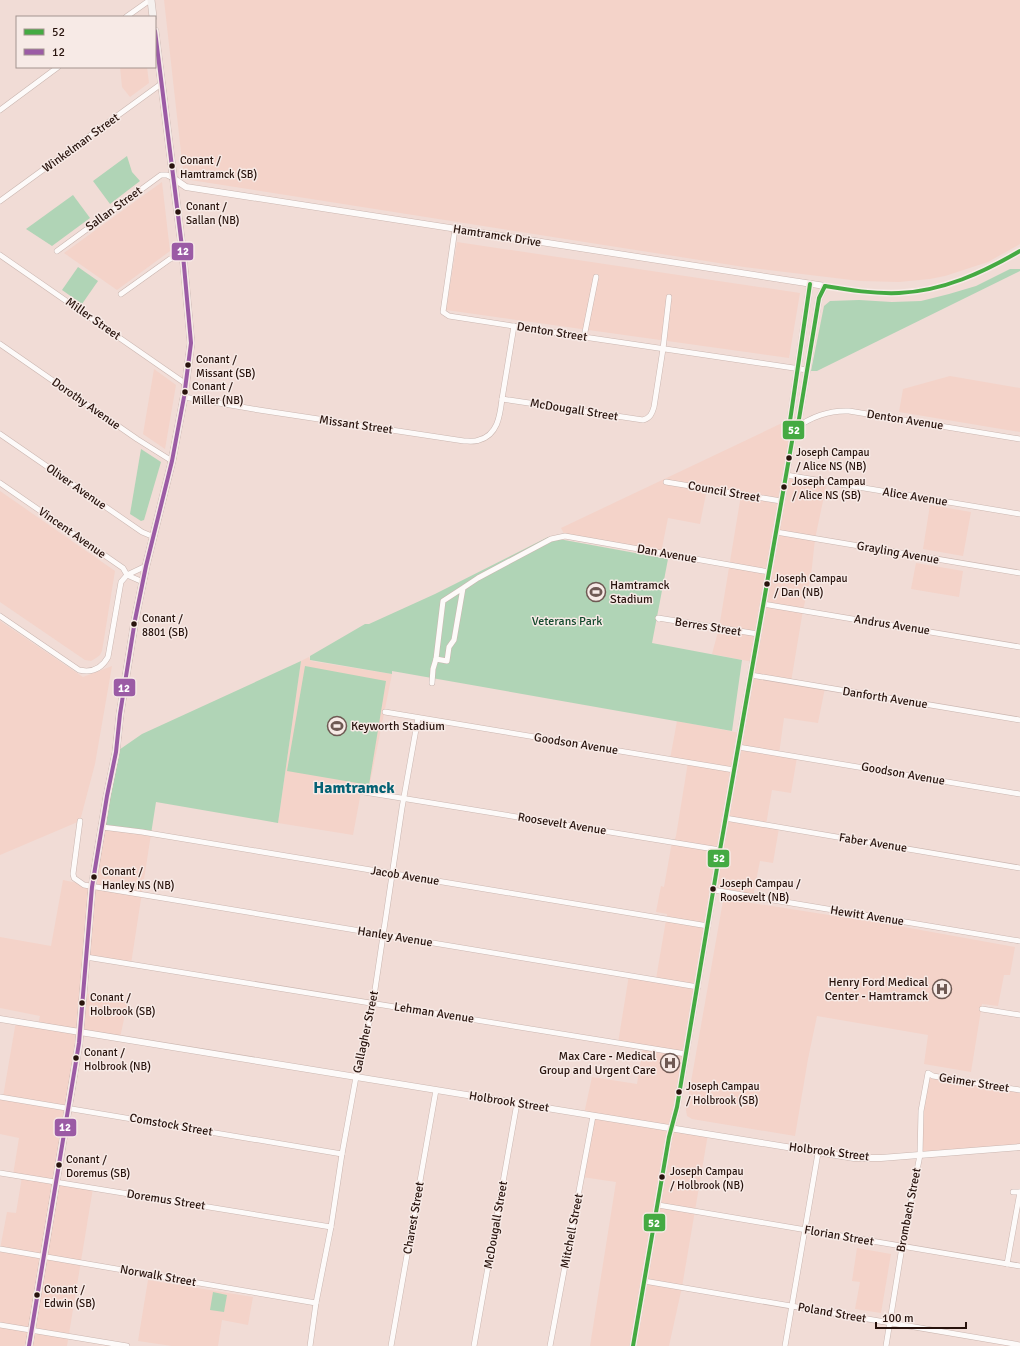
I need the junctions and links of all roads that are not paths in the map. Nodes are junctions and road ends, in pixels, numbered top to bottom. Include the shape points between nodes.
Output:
1 (150, 0) edge
2 (127, 16) edge
3 (153, 16) edge
4 (156, 40) edge
5 (57, 68) edge
6 (161, 84) junction
7 (0, 110) edge
8 (173, 178) junction
9 (0, 201) edge
10 (455, 229) junction
11 (57, 251) dead end
12 (0, 255) edge
13 (183, 255) junction
14 (596, 276) dead end
15 (810, 284) junction
16 (121, 294) dead end
17 (669, 297) dead end
18 (514, 326) junction
19 (584, 337) junction
20 (0, 344) edge
21 (663, 349) junction
22 (798, 368) junction
23 (807, 370) junction
24 (186, 384) junction
25 (184, 397) junction
26 (502, 399) junction
27 (794, 430) junction
28 (0, 434) edge
29 (1020, 439) edge
30 (172, 461) junction
31 (786, 475) junction
32 (666, 482) dead end
33 (0, 483) edge
34 (781, 501) junction
35 (1020, 514) edge
36 (776, 532) junction
37 (154, 537) junction
38 (146, 566) junction
39 (769, 572) junction
40 (1020, 573) edge
41 (127, 575) junction
42 (143, 582) junction
43 (463, 588) junction
44 (763, 604) junction
45 (0, 616) edge
46 (659, 619) dead end
47 (758, 634) junction
48 (1020, 647) edge
49 (436, 659) junction
50 (751, 675) junction
51 (432, 683) dead end
52 (385, 712) dead end
53 (418, 718) junction
54 (1020, 720) edge
55 (738, 747) junction
56 (734, 770) junction
57 (358, 791) dead end
58 (1020, 794) edge
59 (404, 798) junction
60 (725, 818) junction
61 (80, 821) dead end
62 (102, 827) junction
63 (720, 850) junction
64 (1020, 868) edge
65 (393, 874) junction
66 (92, 887) junction
67 (713, 890) junction
68 (708, 926) junction
69 (384, 935) junction
70 (1020, 941) edge
71 (86, 956) junction
72 (698, 987) junction
73 (373, 1003) junction
74 (982, 1010) dead end
75 (1020, 1015) edge
76 (0, 1019) edge
77 (80, 1032) junction
78 (686, 1054) junction
79 (928, 1073) joint
80 (356, 1078) junction
81 (436, 1090) junction
82 (1020, 1090) edge
83 (0, 1097) edge
84 (517, 1103) junction
85 (68, 1108) junction
86 (593, 1116) junction
87 (670, 1128) junction
88 (1020, 1147) edge
89 (818, 1153) junction
90 (342, 1154) junction
91 (920, 1155) junction
92 (0, 1173) edge
93 (56, 1182) junction
94 (1013, 1192) dead end
95 (1020, 1192) edge
96 (658, 1205) junction
97 (332, 1227) junction
98 (804, 1230) junction
99 (902, 1246) junction
100 (0, 1249) edge
101 (44, 1256) junction
102 (1007, 1264) junction
103 (1020, 1266) edge
104 (644, 1281) junction
105 (316, 1303) junction
106 (792, 1306) junction
107 (890, 1323) junction
108 (0, 1325) edge
109 (31, 1330) junction
110 (1020, 1345) edge
111 (29, 1346) edge
112 (127, 1346) edge
113 (310, 1346) edge
114 (391, 1346) edge
115 (474, 1346) edge
116 (550, 1346) edge
117 (633, 1346) edge
118 (785, 1346) edge
119 (886, 1346) edge

1 - 2 street
1 - 3 main road
4 - 6 main road
5 - 7 street
6 - 8 main road
6 - 9 street, Winkelman Street
8 - 10 street, Hamtramck Drive via 186,187
8 - 11 street, Sallan Street via 161,175
8 - 13 main road
10 - 15 street, Hamtramck Drive
10 - 18 street, Denton Street via 443,312 450,316
12 - 24 street, Miller Street
13 - 16 street via 170,259
13 - 24 main road via 191,343
14 - 19 street
15 - 22 street
15 - 23 street, Hamtramck Drive via 825,286 819,298
17 - 21 street
18 - 19 street, Denton Street
18 - 26 street
19 - 21 street, Denton Street
20 - 30 street, Dorothy Avenue
21 - 22 street
21 - 26 street, McDougall Street via 654,407 650,415 643,420
22 - 23 street
22 - 27 street via 790,421
23 - 27 street via 799,419
24 - 25 main road
25 - 26 street, Missant Street via 464,441 479,441 488,436 497,425
25 - 30 main road
27 - 29 street, Denton Avenue via 801,424 835,410
27 - 31 street
28 - 37 street, Oliver Avenue via 142,532
30 - 37 main road
31 - 34 street
31 - 35 street, Alice Avenue
32 - 34 street, Council Street
33 - 41 street, Vincent Avenue via 123,568
34 - 36 street
36 - 39 street
36 - 40 street, Grayling Avenue
37 - 38 main road
38 - 41 street
38 - 42 main road
39 - 43 street, Dan Avenue via 565,536 551,539
39 - 44 street
41 - 42 street, Vincent Avenue
41 - 45 street via 121,582 108,657 94,670 79,670
42 - 62 main road
43 - 49 street via 443,601
43 - 49 street via 454,640 449,647 447,661
44 - 47 street
44 - 48 street, Andrus Avenue
46 - 47 street, Berres Street
47 - 50 street
49 - 51 street
50 - 54 street, Danforth Avenue
50 - 55 street
52 - 53 street, Goodson Avenue
53 - 56 street, Goodson Avenue
53 - 59 street, Gallagher Street
55 - 56 street
55 - 58 street, Goodson Avenue
56 - 60 street
57 - 59 street, Roosevelt Avenue
59 - 63 street, Roosevelt Avenue
59 - 65 street, Gallagher Street
60 - 63 street
60 - 64 street, Faber Avenue
61 - 66 street, Hanley Avenue via 72,874 81,884
62 - 65 street, Jacob Avenue
62 - 66 main road
63 - 67 street
65 - 68 street, Jacob Avenue
65 - 69 street, Gallagher Street
66 - 69 street, Hanley Avenue
66 - 71 main road
67 - 68 street
67 - 70 street, Hewitt Avenue
68 - 72 street
69 - 72 street, Hanley Avenue
69 - 73 street, Gallagher Street
71 - 73 street, Lehman Avenue
71 - 77 main road
72 - 78 street
73 - 78 street, Lehman Avenue
73 - 80 street, Gallagher Street
74 - 75 street
76 - 77 street, Holbrook Street
77 - 80 street, Holbrook Street
77 - 85 main road
78 - 87 street via 677,1107
79 - 82 street, Geimer Street via 932,1076
79 - 91 street, Brombach Street via 921,1111
80 - 81 street, Holbrook Street
80 - 90 street, Gallagher Street
81 - 84 street, Holbrook Street
81 - 114 street, Charest Street
83 - 85 street, Comstock Street
84 - 86 street, Holbrook Street
84 - 115 street, McDougall Street
85 - 90 street, Comstock Street
85 - 93 main road
86 - 87 street, Holbrook Street
86 - 116 street, Mitchell Street
87 - 89 street, Holbrook Street
87 - 96 street
88 - 91 street, Holbrook Street
89 - 91 street, Holbrook Street via 854,1158
89 - 98 street
90 - 97 street, Gallagher Street
91 - 99 street, Brombach Street
92 - 93 street, Doremus Street
93 - 97 street, Doremus Street
93 - 101 main road
94 - 95 street
95 - 102 street
96 - 98 street, Florian Street
96 - 104 street
97 - 105 street, Gallagher Street
98 - 99 street, Florian Street
98 - 106 street
99 - 102 street, Florian Street
99 - 107 street, Brombach Street
100 - 101 street, Norwalk Street
101 - 105 street, Norwalk Street
101 - 109 main road
102 - 103 street, Florian Street
104 - 106 street, Poland Street
104 - 117 street
105 - 113 street, Gallagher Street
106 - 107 street, Poland Street
106 - 118 street
107 - 110 street, Poland Street
107 - 119 street, Brombach Street
108 - 109 street
109 - 111 main road
109 - 112 street

